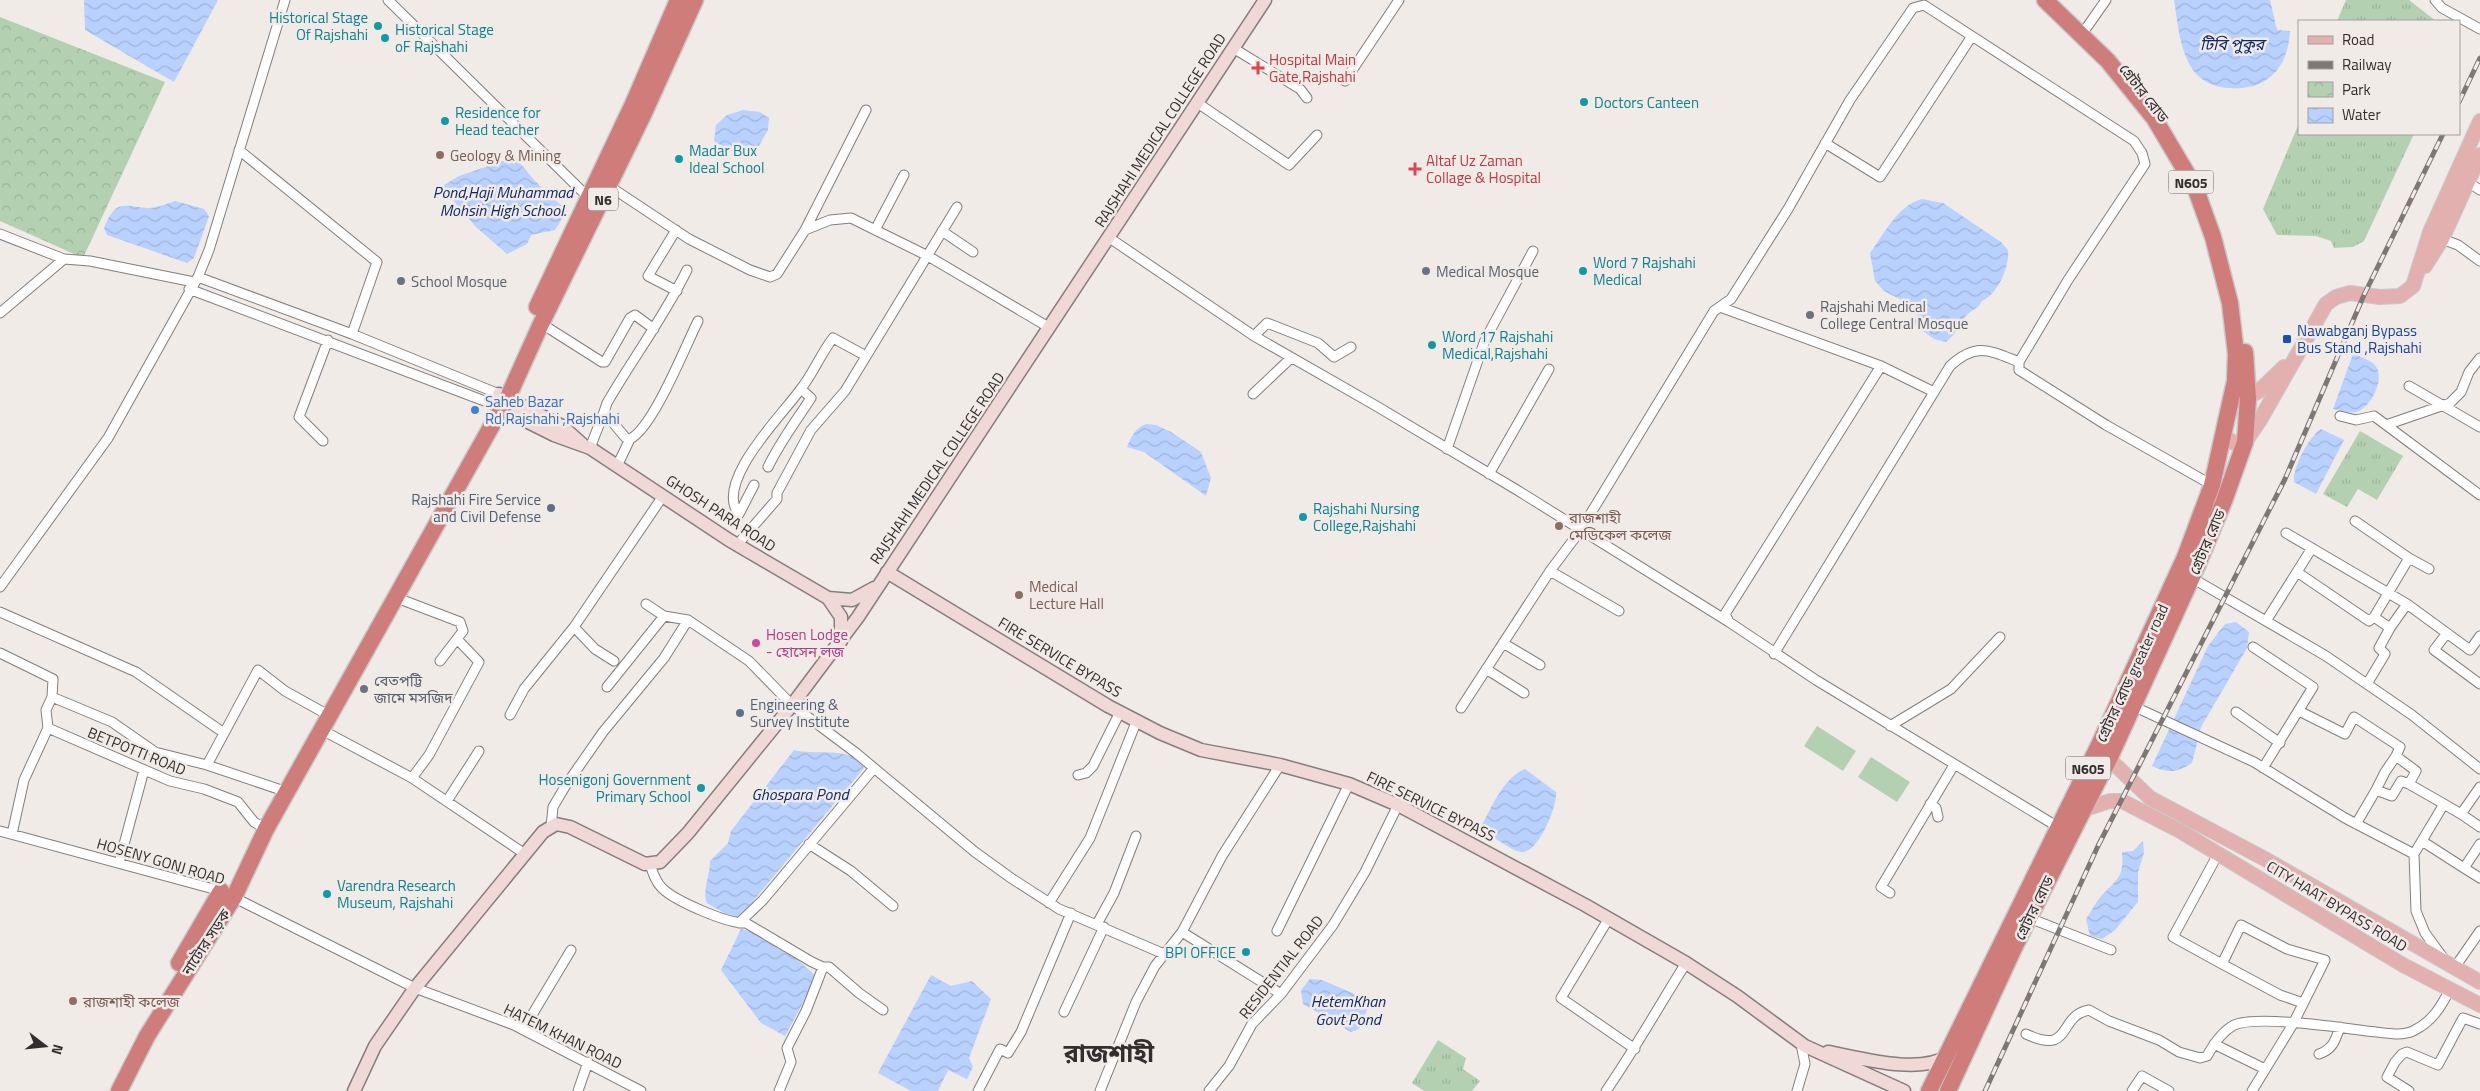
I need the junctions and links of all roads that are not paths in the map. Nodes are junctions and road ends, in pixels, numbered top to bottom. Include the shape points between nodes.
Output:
1 (285, 0) edge
2 (388, 0) edge
3 (678, 0) edge
4 (695, 0) edge
5 (1265, 0) edge
6 (1272, 0) edge
7 (1399, 0) edge
8 (2045, 0) edge
9 (2058, 0) edge
10 (2106, 0) edge
11 (2435, 0) edge
12 (2088, 27) junction
13 (2480, 29) edge
14 (1972, 36) junction
15 (1238, 51) junction
16 (1345, 81) dead end
17 (1307, 98) dead end
18 (1202, 106) junction
19 (866, 110) dead end
20 (2480, 121) edge
21 (1317, 135) dead end
22 (1825, 143) junction
23 (239, 150) junction
24 (2480, 155) edge
25 (904, 175) dead end
26 (2468, 182) junction
27 (609, 186) junction
28 (2480, 190) edge
29 (593, 204) junction
30 (957, 207) dead end
31 (676, 230) junction
32 (806, 230) junction
33 (875, 230) junction
34 (942, 231) junction
35 (0, 234) edge
36 (2442, 238) junction
37 (1114, 241) junction
38 (1533, 251) dead end
39 (973, 252) dead end
40 (928, 256) junction
41 (64, 259) junction
42 (2480, 261) edge
43 (687, 270) dead end
44 (194, 283) junction
45 (2413, 286) junction
46 (676, 291) junction
47 (1720, 307) junction
48 (0, 313) edge
49 (698, 321) dead end
50 (542, 324) junction
51 (1050, 328) junction
52 (654, 329) junction
53 (352, 334) junction
54 (1254, 336) junction
55 (328, 340) junction
56 (2302, 345) junction
57 (1351, 347) dead end
58 (866, 356) junction
59 (1291, 358) junction
60 (2480, 358) edge
61 (2019, 362) junction
62 (1882, 366) junction
63 (1549, 369) dead end
64 (2409, 386) dead end
65 (801, 389) junction
66 (1934, 392) junction
67 (1253, 394) dead end
68 (2248, 399) junction
69 (500, 405) junction
70 (2442, 406) junction
71 (2230, 409) junction
72 (604, 412) junction
73 (2340, 416) dead end
74 (2386, 425) junction
75 (2480, 427) edge
76 (2224, 436) junction
77 (630, 439) junction
78 (323, 441) dead end
79 (2245, 442) junction
80 (1447, 449) junction
81 (590, 452) junction
82 (617, 466) junction
83 (768, 467) dead end
84 (1489, 474) junction
85 (754, 485) dead end
86 (2212, 485) junction
87 (2480, 495) edge
88 (663, 496) junction
89 (2355, 521) dead end
90 (1580, 531) junction
91 (2286, 533) dead end
92 (737, 545) junction
93 (2312, 548) junction
94 (2410, 558) junction
95 (2429, 569) dead end
96 (1550, 571) junction
97 (2297, 572) junction
98 (2192, 578) junction
99 (884, 580) junction
100 (0, 587) edge
101 (2390, 594) junction
102 (397, 598) junction
103 (828, 598) junction
104 (646, 604) dead end
105 (2407, 604) junction
106 (1619, 611) dead end
107 (0, 612) edge
108 (664, 616) junction
109 (2374, 617) junction
110 (688, 620) junction
111 (2266, 621) junction
112 (1729, 622) junction
113 (574, 627) junction
114 (2390, 628) junction
115 (2447, 633) junction
116 (2480, 636) edge
117 (2000, 637) dead end
118 (457, 639) junction
119 (841, 640) junction
120 (1503, 643) junction
121 (2253, 648) dead end
122 (0, 653) edge
123 (1774, 654) junction
124 (440, 661) dead end
125 (614, 661) dead end
126 (1540, 665) dead end
127 (1486, 669) junction
128 (2367, 684) junction
129 (2480, 684) edge
130 (607, 686) dead end
131 (1524, 693) dead end
132 (52, 697) junction
133 (792, 705) junction
134 (2133, 706) junction
135 (1461, 708) dead end
136 (2299, 711) junction
137 (1120, 712) junction
138 (2236, 712) dead end
139 (510, 715) dead end
140 (330, 716) junction
141 (1137, 720) junction
142 (1890, 726) junction
143 (48, 728) junction
144 (322, 730) junction
145 (224, 733) junction
146 (2280, 743) junction
147 (479, 750) dead end
148 (2396, 756) junction
149 (2109, 759) junction
150 (207, 765) junction
151 (1280, 765) junction
152 (1954, 765) junction
153 (874, 768) junction
154 (2263, 768) junction
155 (2480, 769) edge
156 (144, 770) junction
157 (1078, 775) dead end
158 (412, 778) junction
159 (1349, 784) junction
160 (2409, 784) junction
161 (2480, 786) edge
162 (2376, 790) junction
163 (287, 792) junction
164 (447, 801) junction
165 (1930, 804) junction
166 (2444, 804) junction
167 (1398, 805) junction
168 (2082, 810) junction
169 (2461, 814) junction
170 (1938, 817) dead end
171 (2356, 824) junction
172 (551, 827) junction
173 (2058, 827) junction
174 (2480, 828) edge
175 (266, 829) junction
176 (0, 831) edge
177 (12, 834) junction
178 (1136, 836) dead end
179 (2422, 840) junction
180 (809, 844) junction
181 (2480, 844) edge
182 (525, 854) junction
183 (2218, 854) junction
184 (2414, 854) junction
185 (119, 863) junction
186 (650, 864) junction
187 (2464, 868) junction
188 (2480, 878) edge
189 (1890, 893) dead end
190 (228, 894) junction
191 (1049, 903) junction
192 (893, 906) dead end
193 (1071, 913) junction
194 (1609, 918) junction
195 (2029, 918) junction
196 (739, 923) junction
197 (1100, 926) junction
198 (1277, 931) dead end
199 (2480, 931) edge
200 (1182, 932) junction
201 (571, 950) dead end
202 (2111, 950) dead end
203 (1164, 954) junction
204 (1686, 963) junction
205 (2222, 964) junction
206 (2450, 964) junction
207 (823, 967) junction
208 (2480, 982) edge
209 (416, 988) junction
210 (2450, 989) junction
211 (1281, 994) junction
212 (2302, 1003) junction
213 (2480, 1005) edge
214 (883, 1010) dead end
215 (1064, 1012) dead end
216 (2292, 1024) junction
217 (2480, 1024) edge
218 (2340, 1027) junction
219 (523, 1030) junction
220 (2026, 1034) dead end
221 (2214, 1044) junction
222 (1805, 1046) junction
223 (1635, 1049) junction
224 (2319, 1054) dead end
225 (1948, 1056) junction
226 (588, 1062) junction
227 (2264, 1069) junction
228 (107, 1091) edge
229 (119, 1091) edge
230 (354, 1091) edge
231 (578, 1091) edge
232 (641, 1091) edge
233 (779, 1091) edge
234 (978, 1091) edge
235 (1100, 1091) edge
236 (1209, 1091) edge
237 (1606, 1091) edge
238 (1797, 1091) edge
239 (1904, 1091) edge
240 (1929, 1091) edge
241 (1948, 1091) edge
242 (2132, 1091) edge
243 (2170, 1091) edge
244 (2252, 1091) edge
245 (2409, 1091) edge

1 - 23 street
2 - 29 street
3 - 29 highway, N6
4 - 27 highway, N6
5 - 51 main road, RAJSHAHI MEDICAL COLLEGE ROAD
6 - 15 main road, RAJSHAHI MEDICAL COLLEGE ROAD
7 - 16 street
8 - 71 highway, গ্রেটার রোড / N605 via 2108,61 2154,118 2194,187 2213,237 2230,303 2236,354
9 - 12 highway, গ্রেটার রোড / N605
10 - 12 street
11 - 13 street via 2442,8
12 - 68 highway, গ্রেটার রোড / N605 via 2158,108 2199,176 2220,229 2237,289
14 - 22 street via 1924,5 1913,8 1850,100
14 - 22 street via 1880,177
14 - 61 street via 2134,141 2145,164 2068,280
15 - 17 street via 1300,89
15 - 18 main road, RAJSHAHI MEDICAL COLLEGE ROAD
18 - 21 street via 1289,165
18 - 37 main road, RAJSHAHI MEDICAL COLLEGE ROAD
19 - 32 street
20 - 45 main road via 2430,232
22 - 47 street via 1731,299
23 - 44 street via 209,250
23 - 53 street via 377,262
24 - 26 main road
25 - 33 street
26 - 28 street
26 - 36 main road
27 - 29 highway, N6
27 - 31 street
29 - 50 highway, N6
29 - 69 highway, N6 via 514,359
30 - 34 street
31 - 32 street via 750,270 770,277 777,274
31 - 46 street via 648,276
32 - 33 street via 830,220 851,218
33 - 40 street
34 - 39 street
34 - 40 street
35 - 41 street
36 - 42 street
36 - 45 main road
37 - 54 street
37 - 99 main road, RAJSHAHI MEDICAL COLLEGE ROAD
38 - 80 street via 1485,340
40 - 51 street
40 - 58 street
41 - 44 street via 90,261
41 - 48 street
43 - 46 street
44 - 53 street
44 - 55 street
44 - 100 street via 108,438
45 - 56 main road via 2400,296 2350,293 2336,298 2319,312
46 - 52 street
47 - 62 street
47 - 90 street via 1714,311
49 - 77 street via 652,414 639,435
50 - 52 street via 602,362 605,362 630,318 635,315
50 - 69 highway, N6
51 - 99 main road, RAJSHAHI MEDICAL COLLEGE ROAD
52 - 72 street
53 - 69 street
54 - 57 street via 1267,323 1318,343 1334,357
54 - 59 street
55 - 69 street
55 - 78 street via 299,417
56 - 68 main road via 2273,380
56 - 79 main road
58 - 65 street via 833,338 820,354
58 - 92 street via 845,391 811,430 777,493 777,499
59 - 67 street
59 - 80 street
60 - 70 street via 2469,372 2461,392
61 - 66 street via 1973,350 1950,366
61 - 86 street via 2019,370
62 - 66 street
62 - 112 street via 1725,614
63 - 84 street
64 - 70 street
65 - 83 street via 811,398
65 - 85 street via 741,470 733,500 739,514
66 - 123 street
68 - 71 main road
68 - 79 highway, গ্রেটার রোড / N605
69 - 81 main road, GHOSH PARA ROAD via 562,426
69 - 102 highway, N6
70 - 74 street
70 - 75 street
71 - 76 highway, গ্রেটার রোড / N605
72 - 77 street via 625,438
72 - 81 street
73 - 74 street via 2356,420 2374,416
74 - 87 street
76 - 79 main road via 2234,443
76 - 86 highway, গ্রেটার রোড greater road / N605
77 - 82 street
79 - 98 highway, গ্রেটার রোড / N605
80 - 84 street
81 - 82 main road, GHOSH PARA ROAD
82 - 88 main road, GHOSH PARA ROAD
84 - 90 street
86 - 173 highway, গ্রেটার রোড greater road / N605 via 2157,621
88 - 92 main road, GHOSH PARA ROAD
88 - 113 street
89 - 94 street
90 - 96 street
90 - 112 street
91 - 93 street
92 - 103 main road, GHOSH PARA ROAD
93 - 97 street
93 - 101 street
94 - 95 street
94 - 101 street
96 - 106 street
96 - 120 street
97 - 109 street via 2369,622
97 - 111 street
98 - 111 street
98 - 134 highway, গ্রেটার রোড / N605
99 - 103 main road, GHOSH PARA ROAD via 863,595 846,600
99 - 119 main road
99 - 137 main road, FIRE SERVICE BYPASS
101 - 105 street
101 - 109 street
102 - 118 street via 460,622 463,632
102 - 140 highway, N6
103 - 119 main road via 841,617
104 - 108 street
105 - 114 street
105 - 115 street
107 - 145 street via 136,672
108 - 110 street
108 - 130 street
109 - 114 street
110 - 133 street via 750,661
110 - 172 street via 664,658 603,732 566,785 553,807
111 - 128 street
112 - 123 street
113 - 125 street via 595,649
113 - 139 street via 524,689
114 - 128 street via 2379,648 2385,654
115 - 116 street via 2470,650
115 - 129 street via 2434,650
117 - 142 street via 1951,689
118 - 124 street
118 - 158 street via 479,662 429,755
119 - 133 main road
120 - 126 street
120 - 127 street
121 - 136 street via 2313,687
122 - 132 street via 53,679
123 - 142 street
127 - 131 street
127 - 135 street
128 - 155 street
132 - 143 street via 46,710
132 - 150 street via 112,722 155,752
133 - 153 street
133 - 186 main road via 688,833 660,862
134 - 149 highway, গ্রেটার রোড / N605
134 - 154 street
136 - 146 street
136 - 148 street via 2344,734 2354,717 2400,747
137 - 141 main road, FIRE SERVICE BYPASS
137 - 157 street via 1093,766
138 - 146 street
140 - 144 highway, N6
140 - 145 street via 285,691 258,670
141 - 151 main road, FIRE SERVICE BYPASS via 1200,750
141 - 191 street via 1090,838
142 - 152 street
143 - 156 street, BETPOTTI ROAD
143 - 177 street via 24,780
144 - 158 street
144 - 163 highway, N6
145 - 150 street
146 - 154 street
147 - 164 street
148 - 160 street via 2416,771
148 - 162 street
149 - 168 highway, গ্রেটার রোড / N605
149 - 206 main road, CITY HAAT BYPASS ROAD via 2143,793
150 - 163 street
151 - 159 main road, FIRE SERVICE BYPASS
151 - 200 street via 1222,856
152 - 165 street
152 - 173 street
153 - 180 street
153 - 191 street via 975,852
154 - 171 street
156 - 175 street, BETPOTTI ROAD via 238,802 254,822
156 - 185 street
158 - 164 street
159 - 167 main road, FIRE SERVICE BYPASS
159 - 198 street
160 - 162 street via 2401,781 2392,796
160 - 166 street
161 - 169 street
162 - 171 street
163 - 175 highway, N6
164 - 182 street
165 - 170 street via 1936,808
165 - 189 street via 1882,887
166 - 169 street
166 - 179 street
167 - 194 main road, FIRE SERVICE BYPASS
167 - 211 street, RESIDENTIAL ROAD via 1365,872 1333,925
168 - 183 main road, CITY HAAT BYPASS ROAD via 2110,800 2122,801
168 - 195 highway, গ্রেটার রোড / N605
169 - 174 street
171 - 184 street
172 - 182 main road
172 - 186 main road via 556,824 570,827
173 - 225 highway, গ্রেটার রোড greater road / N605
175 - 190 highway, N6
176 - 177 street, HOSENY GONJ ROAD
177 - 185 street, HOSENY GONJ ROAD
178 - 197 street
179 - 184 street
179 - 187 street
180 - 192 street via 851,871
180 - 196 street via 763,900
181 - 187 street
182 - 209 main road
183 - 205 street via 2173,937
183 - 210 main road, CITY HAAT BYPASS ROAD via 2403,965
184 - 206 street via 2416,911 2425,933
185 - 190 street, HOSENY GONJ ROAD
186 - 196 street via 663,889 717,916
187 - 188 street
190 - 209 street, HOSENY GONJ ROAD
190 - 228 highway
190 - 229 highway, নাটোর সড়ক / N6
191 - 193 street
193 - 197 street
193 - 234 street via 1021,1032 1008,1053 1000,1049
194 - 204 main road, FIRE SERVICE BYPASS
194 - 223 street via 1561,998
195 - 202 street
195 - 241 highway, গ্রেটার রোড / N605
196 - 207 street via 746,923
197 - 203 street
197 - 215 street
199 - 206 street
200 - 203 street
200 - 211 street
201 - 219 street
203 - 235 street via 1136,1002
204 - 222 main road, FIRE SERVICE BYPASS
204 - 223 street
205 - 212 street
205 - 212 street via 2241,925 2286,949 2325,960
206 - 208 main road, CITY HAAT BYPASS ROAD
207 - 214 street via 829,967
207 - 233 street via 787,1048 791,1062
209 - 219 street, HATEM KHAN ROAD
209 - 230 main road via 375,1046
210 - 213 main road, CITY HAAT BYPASS ROAD
210 - 218 street via 2438,1013 2412,1032
211 - 236 street, RESIDENTIAL ROAD via 1252,1024 1229,1066
212 - 216 street
216 - 218 street
216 - 221 street via 2247,1022 2233,1026
216 - 227 street
217 - 245 street via 2463,1018 2438,1066 2407,1052 2402,1054 2387,1077
218 - 224 street via 2333,1046
219 - 226 street, HATEM KHAN ROAD
220 - 221 street via 2042,1042 2057,1039 2082,1011 2089,1010 2108,1022 2200,1058 2207,1056
221 - 227 street
222 - 225 main road, FIRE SERVICE BYPASS via 1906,1064 1928,1064
222 - 238 street via 1805,1064
222 - 239 main road, FIRE SERVICE BYPASS
223 - 237 street
225 - 240 highway, গ্রেটার রোড greater road / N605
226 - 231 street
226 - 232 street, HATEM KHAN ROAD
227 - 244 street
242 - 243 street via 2142,1076

